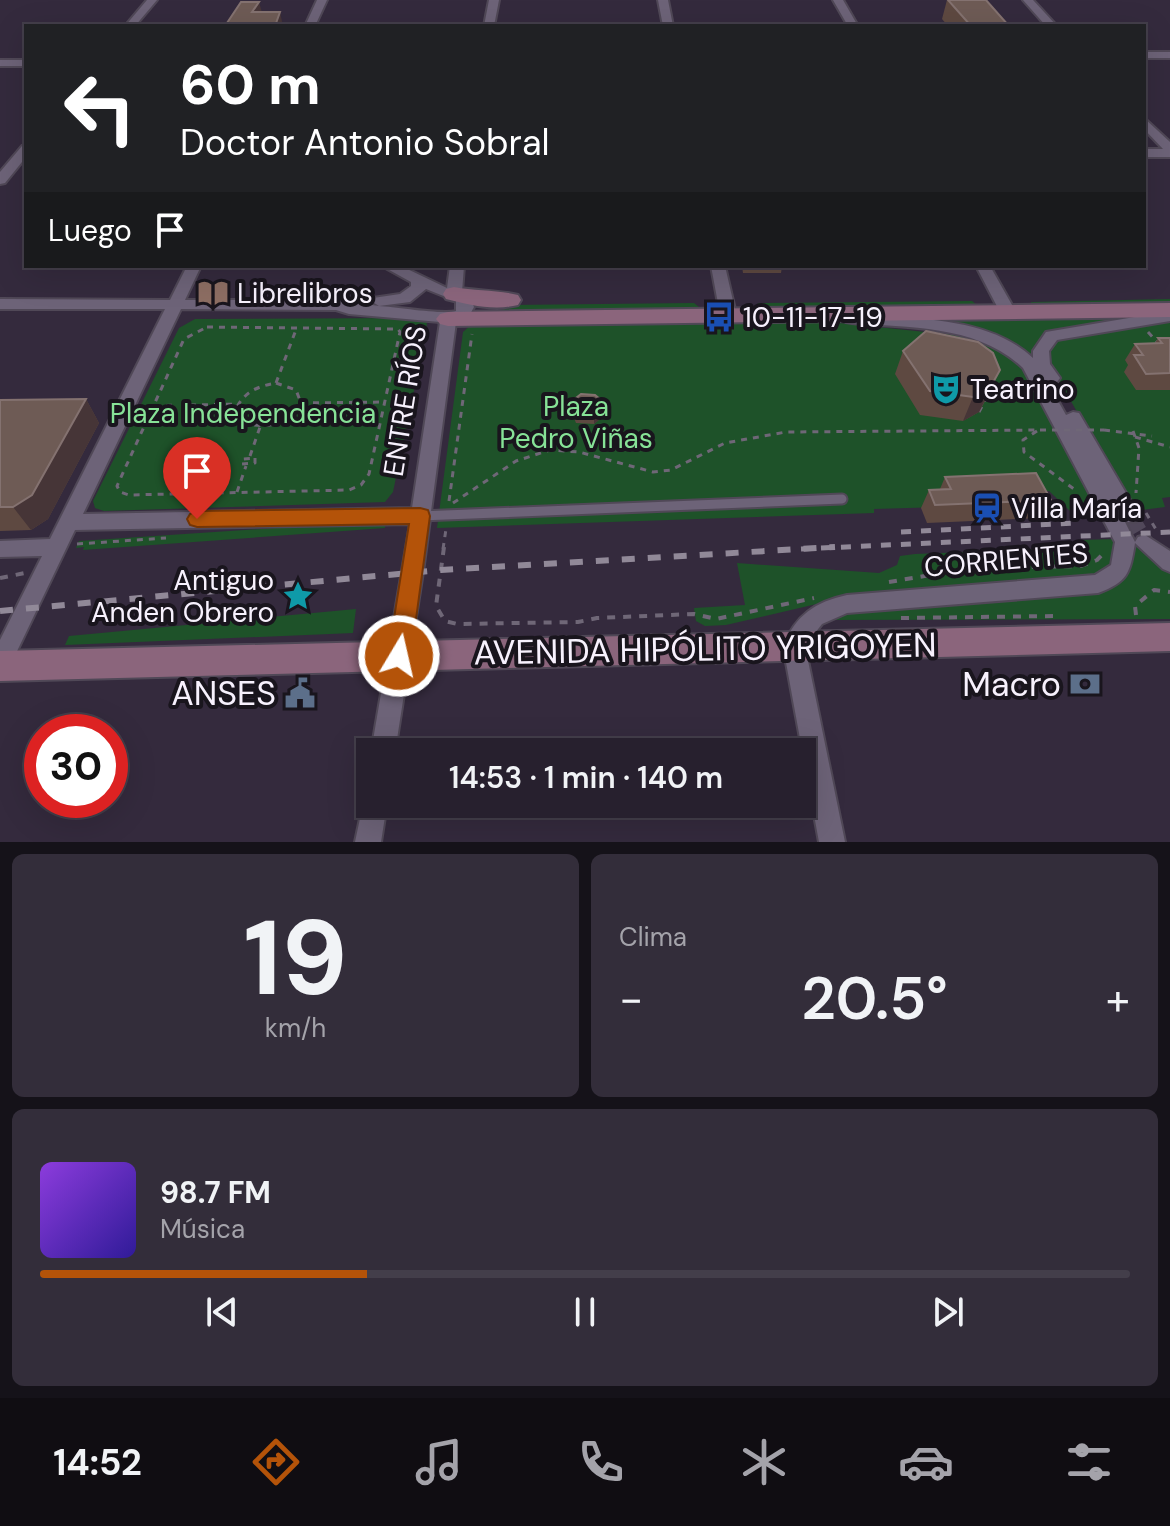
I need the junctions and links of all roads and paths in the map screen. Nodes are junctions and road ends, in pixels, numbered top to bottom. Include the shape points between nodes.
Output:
1 (152, 0) edge
2 (322, 0) edge
3 (494, 0) edge
4 (663, 0) edge
5 (838, 0) edge
6 (1028, 0) edge
7 (132, 24) edge
8 (311, 24) edge
9 (489, 24) edge
10 (668, 24) edge
11 (852, 24) edge
12 (1050, 24) edge
13 (1146, 55) edge
14 (1170, 55) edge
15 (0, 63) edge
16 (24, 63) edge
17 (1146, 124) edge
18 (1170, 151) edge
19 (1146, 153) edge
20 (14, 163) edge
21 (0, 180) edge
22 (193, 268) edge
23 (393, 268) edge
24 (457, 268) edge
25 (718, 268) edge
26 (984, 268) edge
27 (418, 281) junction
28 (451, 294) junction
29 (1170, 294) edge
30 (179, 303) junction
31 (0, 304) edge
32 (1004, 304) junction
33 (337, 305) junction
34 (727, 306) junction
35 (1170, 310) edge
36 (810, 313) junction
37 (438, 316) junction
38 (1170, 316) edge
39 (297, 327) junction
40 (480, 328) dead end
41 (1146, 329) dead end
42 (1161, 346) edge
43 (276, 383) junction
44 (986, 385) edge
45 (982, 392) edge
46 (384, 402) junction
47 (301, 403) junction
48 (238, 404) junction
49 (178, 405) dead end
50 (190, 405) dead end
51 (154, 406) junction
52 (260, 427) junction
53 (1134, 434) junction
54 (1152, 436) dead end
55 (1170, 447) edge
56 (250, 456) junction
57 (246, 466) junction
58 (237, 492) junction
59 (1136, 494) dead end
60 (842, 499) dead end
61 (447, 510) junction
62 (1136, 511) joint
63 (420, 516) junction
64 (70, 522) junction
65 (181, 537) dead end
66 (1153, 540) joint
67 (64, 546) junction
68 (0, 549) edge
69 (1170, 563) edge
70 (47, 567) junction
71 (0, 578) edge
72 (819, 597) dead end
73 (1170, 637) edge
74 (794, 646) junction
75 (399, 656) junction
76 (0, 664) edge
77 (385, 738) edge
78 (372, 818) edge
79 (368, 842) edge
80 (832, 842) edge

1 - 7 street
2 - 8 street
3 - 9 street
4 - 10 street
5 - 11 street
6 - 12 street
13 - 14 street
15 - 16 street
17 - 18 street
18 - 19 street
20 - 21 street
22 - 30 street
23 - 27 street
24 - 28 street, ENTRE RÍOS
25 - 34 street
26 - 32 street
27 - 28 street
27 - 33 street via 418,290 404,299
28 - 34 main road via 483,300
28 - 37 street, ENTRE RÍOS via 463,298 462,314
29 - 32 main road
30 - 31 street
30 - 33 street
30 - 64 street
32 - 34 main road
32 - 35 main road
32 - 36 main road
33 - 37 street
34 - 36 main road
34 - 37 main road
36 - 74 street, CORRIENTES via 970,332 1015,349 1030,365 1114,517 1126,549 1116,575 1098,584 828,608 799,631
37 - 63 street, ENTRE RÍOS
38 - 62 street via 1058,334 1041,351 1042,364
39 - 43 path
39 - 46 path via 398,329
39 - 51 path via 207,327 195,332 184,339
40 - 61 path via 472,336
41 - 42 path
43 - 47 path via 296,390
43 - 48 path via 252,390
44 - 45 path via 977,410
46 - 47 path
46 - 58 path via 369,474 361,485 349,490
47 - 52 path via 291,417
48 - 50 path
48 - 52 path via 242,422
49 - 51 path
51 - 58 path via 117,486 120,492
52 - 56 path
53 - 54 path
53 - 55 path
53 - 59 path via 1139,448
53 - 61 path, bridge via 786,432 725,443 671,470 653,472 579,452 550,450 500,470
56 - 57 path via 242,461
56 - 57 path via 256,461
57 - 58 path
60 - 61 lane
61 - 63 lane
61 - 72 path via 436,606 445,621 578,622 694,614 716,619
62 - 66 path
63 - 64 street
63 - 75 street, ENTRE RÍOS
64 - 67 street
65 - 67 path
66 - 69 street
67 - 68 street
67 - 70 street
70 - 71 path
70 - 76 street
73 - 74 main road, AVENIDA HIPÓLITO YRIGOYEN
74 - 75 main road, AVENIDA HIPÓLITO YRIGOYEN
74 - 80 street
75 - 76 main road, AVENIDA HIPÓLITO YRIGOYEN
75 - 77 street, ENTRE RÍOS
78 - 79 street

